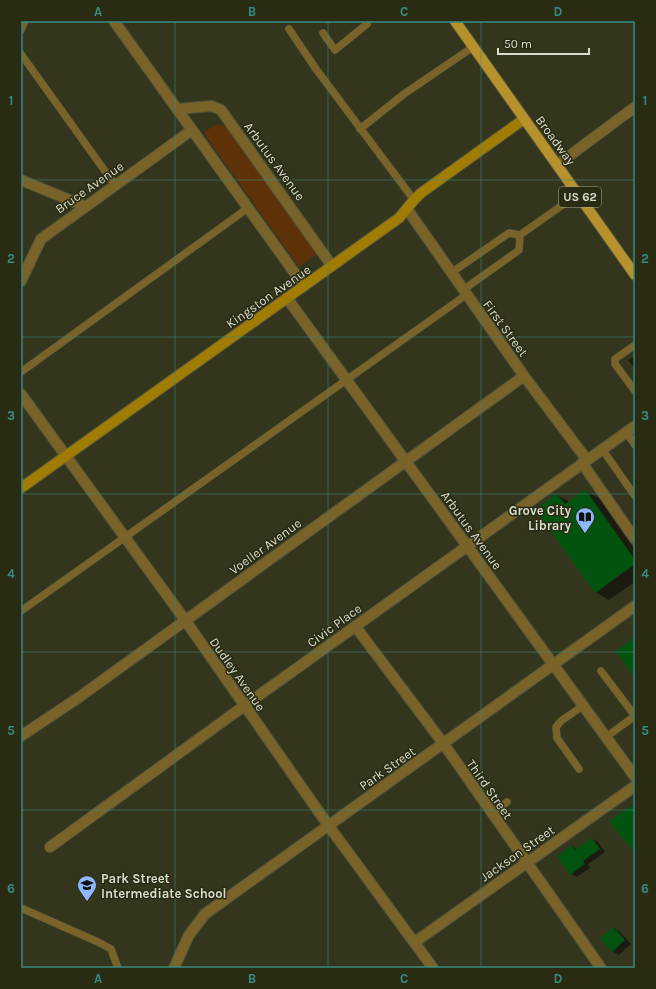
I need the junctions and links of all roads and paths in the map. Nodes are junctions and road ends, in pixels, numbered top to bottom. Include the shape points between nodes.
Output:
1 (25, 21) edge
2 (114, 21) edge
3 (455, 21) edge
4 (367, 24) dead end
5 (289, 29) dead end
6 (21, 30) edge
7 (323, 34) dead end
8 (473, 47) junction
9 (21, 54) edge
10 (635, 107) edge
11 (177, 109) junction
12 (524, 119) junction
13 (360, 128) junction
14 (192, 130) junction
15 (557, 165) junction
16 (21, 180) edge
17 (115, 185) junction
18 (578, 194) junction
19 (414, 200) junction
20 (84, 206) junction
21 (248, 208) junction
22 (407, 209) junction
23 (520, 235) junction
24 (332, 266) junction
25 (451, 273) junction
26 (635, 275) edge
27 (21, 281) edge
28 (304, 286) junction
29 (464, 293) junction
30 (287, 298) junction
31 (635, 345) edge
32 (21, 372) edge
33 (524, 376) junction
34 (346, 380) junction
35 (635, 391) edge
36 (21, 394) edge
37 (635, 426) edge
38 (626, 432) junction
39 (635, 444) edge
40 (602, 449) junction
41 (65, 456) junction
42 (405, 461) junction
43 (585, 461) junction
44 (21, 488) edge
45 (635, 496) edge
46 (124, 537) junction
47 (635, 539) edge
48 (468, 546) junction
49 (635, 606) edge
50 (21, 612) edge
51 (185, 620) junction
52 (355, 626) junction
53 (554, 664) junction
54 (601, 671) dead end
55 (244, 706) junction
56 (584, 706) junction
57 (635, 716) edge
58 (21, 736) edge
59 (606, 737) junction
60 (443, 743) junction
61 (579, 769) dead end
62 (635, 777) edge
63 (635, 786) edge
64 (507, 802) dead end
65 (491, 814) junction
66 (328, 825) junction
67 (50, 847) dead end
68 (526, 862) junction
69 (21, 908) edge
70 (415, 942) junction
71 (118, 968) edge
72 (174, 968) edge
73 (433, 968) edge
74 (601, 968) edge

1 - 6 lane
2 - 11 street
3 - 8 main road, Broadway / US 62
4 - 7 lane via 335,50
5 - 13 lane
8 - 12 main road, Broadway / US 62
8 - 13 lane via 409,90
9 - 17 lane
10 - 15 street
11 - 14 street
11 - 24 street, Arbutus Avenue via 209,106 221,110
12 - 15 main road, Broadway / US 62
12 - 19 street, Kingston Avenue
13 - 19 lane
14 - 17 street, Bruce Avenue
14 - 21 street
15 - 18 main road, Broadway / US 62
16 - 20 street
17 - 20 street, Bruce Avenue
18 - 23 lane
18 - 26 main road, Broadway / US 62
19 - 22 street, Kingston Avenue
20 - 27 street, Bruce Avenue via 41,239
21 - 28 street
21 - 32 lane
22 - 24 street, Kingston Avenue via 399,218
22 - 25 street, First Street
23 - 25 lane via 509,233
23 - 29 lane via 519,250
24 - 28 street, Kingston Avenue
25 - 29 street, First Street
28 - 30 street, Kingston Avenue
29 - 33 street, First Street
29 - 34 lane
30 - 34 street, Arbutus Avenue
30 - 41 street, Kingston Avenue
31 - 35 lane via 615,359 615,364
33 - 42 street, Voeller Avenue
33 - 43 street, First Street
34 - 42 street, Arbutus Avenue
34 - 46 lane
36 - 41 street, Dudley Avenue
37 - 38 street, Civic Place
38 - 39 lane
38 - 40 street, Civic Place
40 - 43 street, Civic Place
40 - 45 lane
41 - 44 street, Kingston Avenue
41 - 46 street, Dudley Avenue
42 - 48 street, Arbutus Avenue
42 - 51 street, Voeller Avenue
43 - 47 street, First Street
43 - 48 street, Civic Place
46 - 50 lane
46 - 51 street, Dudley Avenue
48 - 52 street, Civic Place
48 - 53 street, Arbutus Avenue
49 - 53 street, Park Street
51 - 55 street, Dudley Avenue
51 - 58 street, Voeller Avenue
52 - 55 street, Civic Place
52 - 60 street, Third Street
53 - 56 street, Arbutus Avenue
53 - 60 street, Park Street
54 - 57 lane
55 - 66 street, Dudley Avenue
55 - 67 street, Civic Place
56 - 59 street, Arbutus Avenue
56 - 61 lane via 556,727 557,738
57 - 59 lane
59 - 62 street, Arbutus Avenue
60 - 65 street, Third Street
60 - 66 street, Park Street
63 - 68 street, Jackson Street
64 - 65 lane
65 - 68 street, Third Street
66 - 70 street, Dudley Avenue
66 - 72 street, Park Street via 205,914 189,935
68 - 70 street, Jackson Street
68 - 74 street, Third Street
69 - 71 lane via 111,949
70 - 73 street, Dudley Avenue

